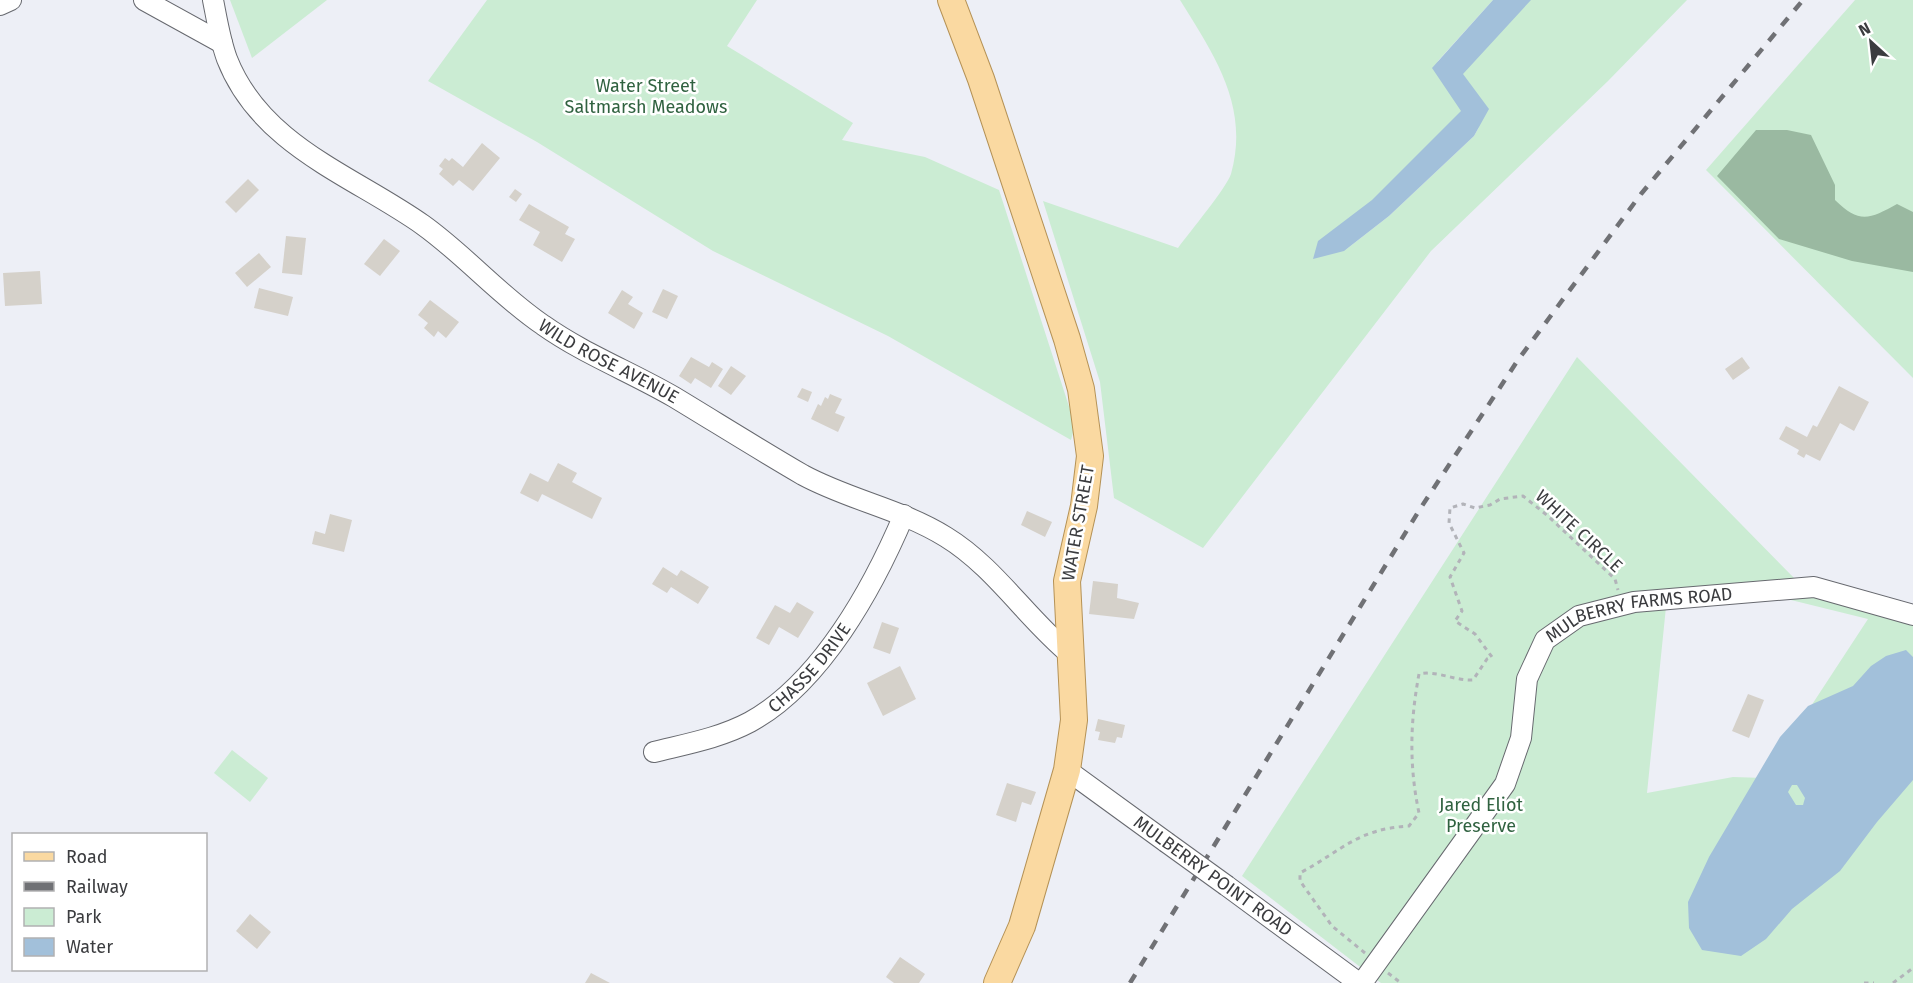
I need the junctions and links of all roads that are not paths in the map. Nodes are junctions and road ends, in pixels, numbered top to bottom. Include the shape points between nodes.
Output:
1 (11, 0) edge
2 (144, 0) edge
3 (213, 0) edge
4 (951, 0) edge
5 (0, 5) edge
6 (222, 43) junction
7 (904, 516) junction
8 (1913, 615) edge
9 (1071, 655) junction
10 (654, 752) dead end
11 (1067, 770) junction
12 (997, 983) edge
13 (1360, 983) edge

1 - 5 street
2 - 6 street
3 - 6 street, WILD ROSE AVENUE
4 - 9 main road, WATER STREET via 981,79 1081,389 1090,456 1084,506 1067,581
6 - 7 street, WILD ROSE AVENUE via 243,88 284,136 434,233 543,326 674,397 805,476
7 - 9 street, WILD ROSE AVENUE via 943,535 972,556
7 - 10 street, CHASSE DRIVE via 862,597 801,682 751,721
8 - 13 street, MULBERRY FARMS ROAD via 1814,587 1622,605 1579,616 1545,640 1527,679 1521,738 1505,784
9 - 11 main road, WATER STREET via 1074,720
11 - 12 main road, WATER STREET via 1022,926
11 - 13 street, MULBERRY POINT ROAD, bridge

